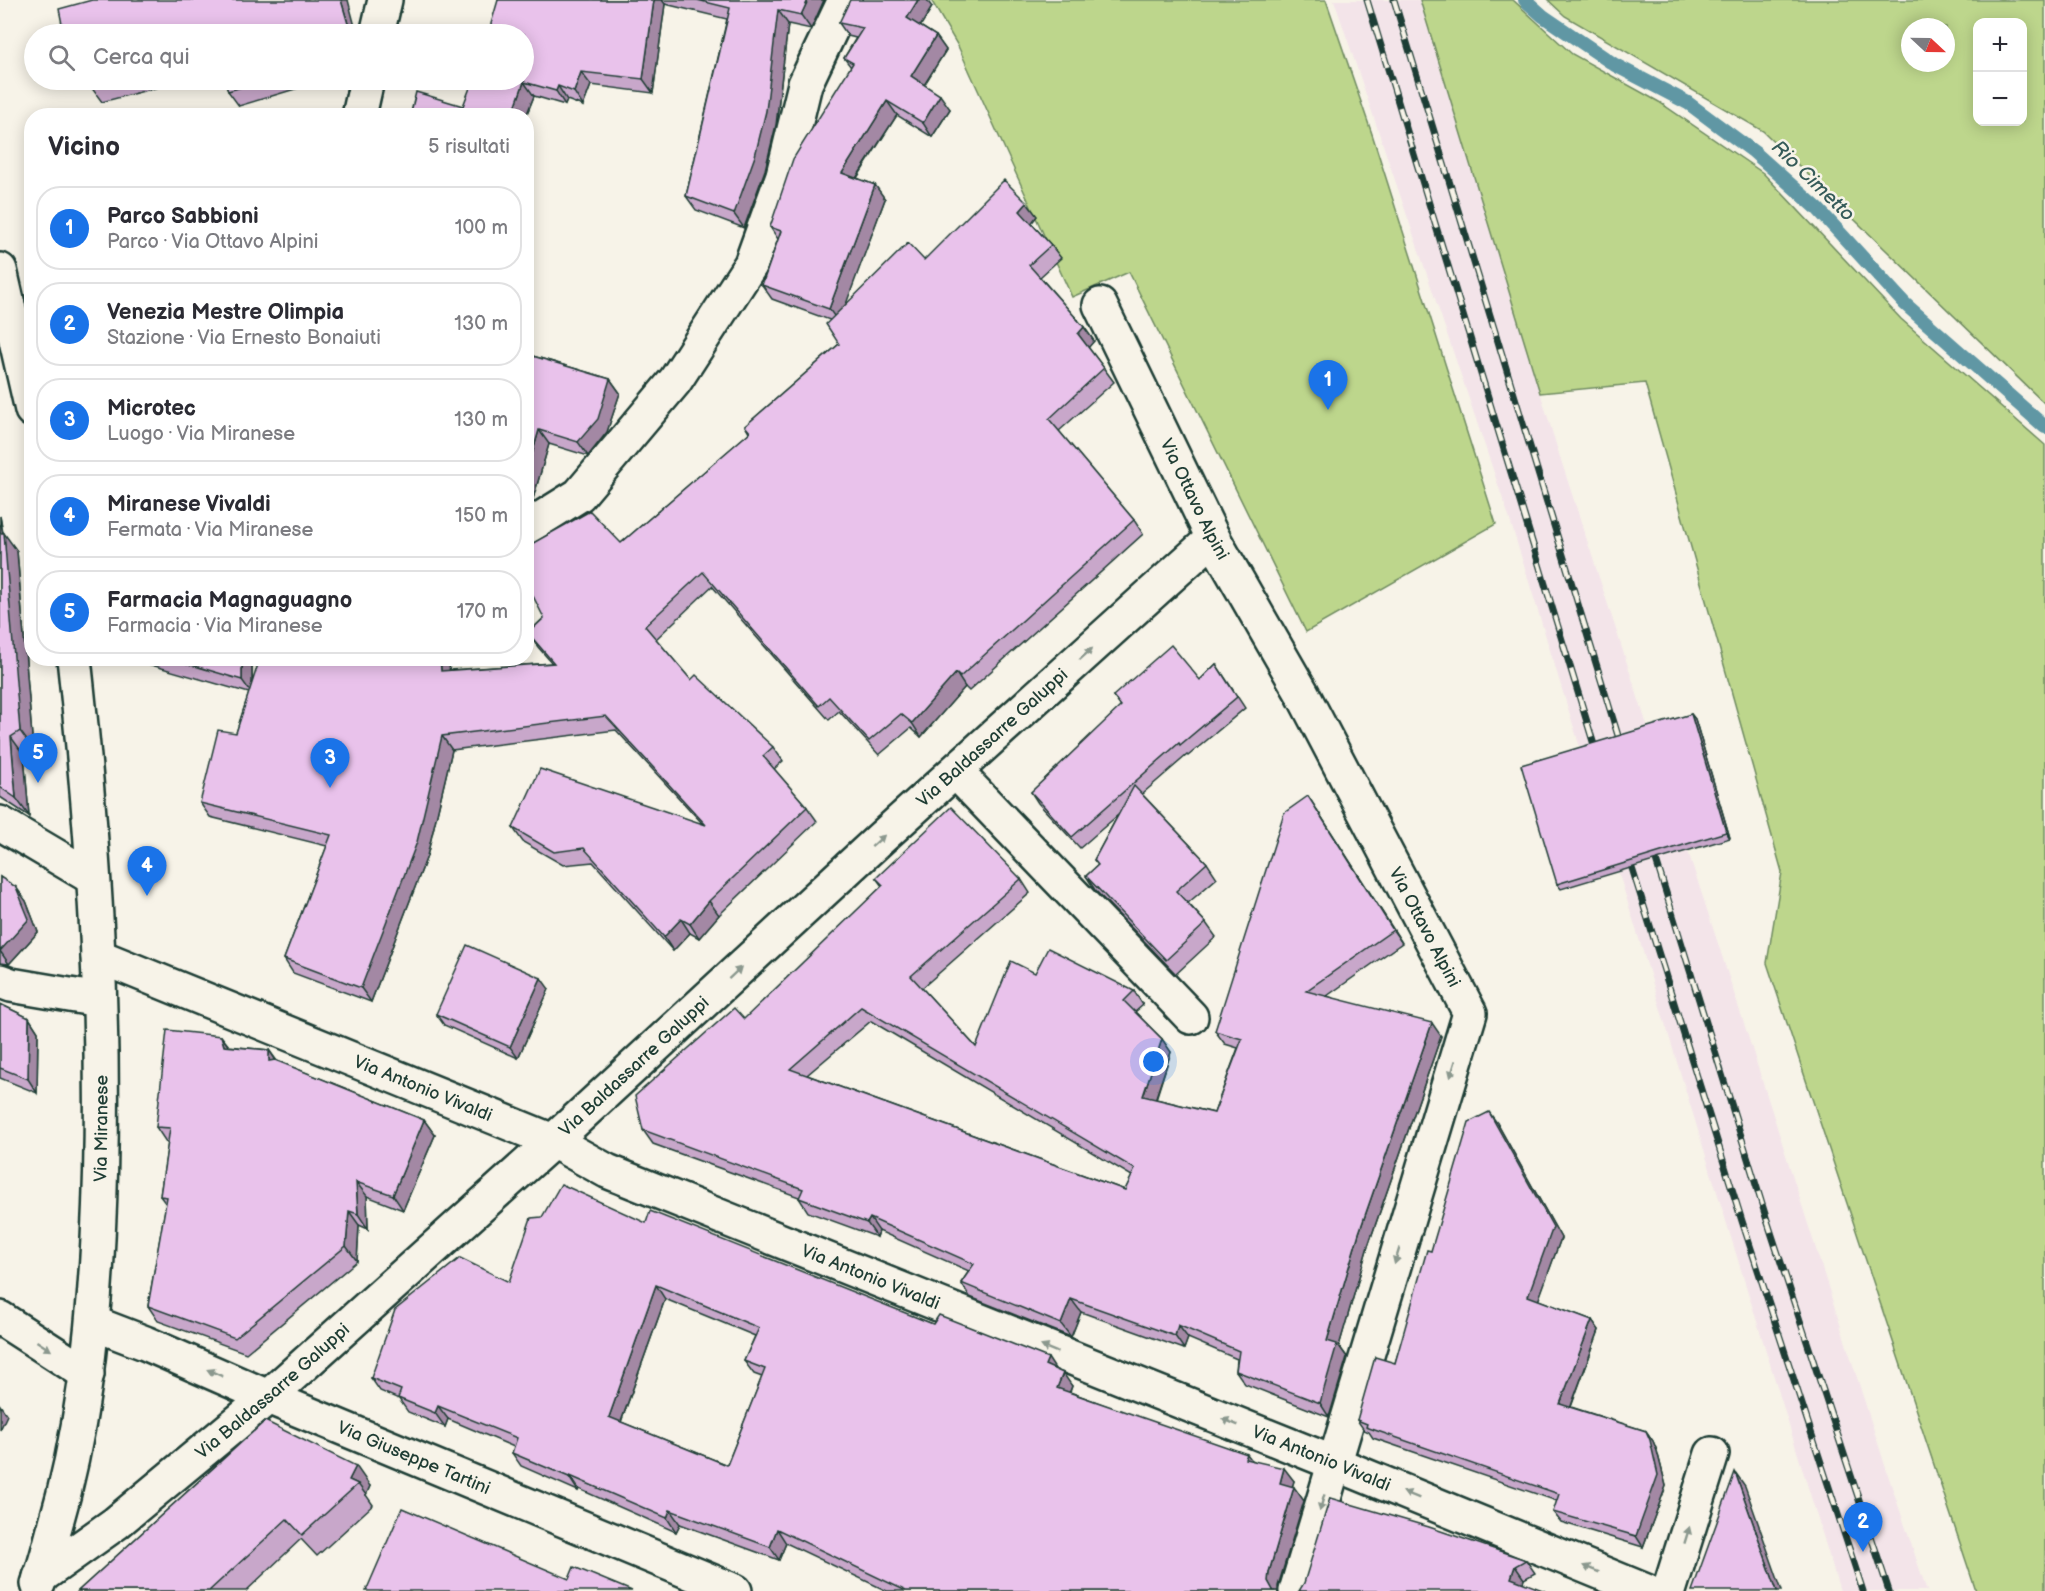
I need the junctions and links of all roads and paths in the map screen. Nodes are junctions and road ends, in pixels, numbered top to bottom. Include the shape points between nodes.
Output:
1 (385, 0) edge
2 (845, 0) edge
3 (379, 24) edge
4 (365, 90) edge
5 (361, 108) edge
6 (0, 270) edge
7 (1100, 305) dead end
8 (24, 376) edge
9 (534, 523) edge
10 (1213, 537) junction
11 (75, 666) edge
12 (956, 772) junction
13 (0, 823) edge
14 (93, 878) junction
15 (98, 956) junction
16 (0, 981) edge
17 (99, 1000) junction
18 (1191, 1017) dead end
19 (553, 1141) junction
20 (0, 1318) edge
21 (93, 1323) junction
22 (87, 1374) junction
23 (268, 1397) junction
24 (1712, 1454) dead end
25 (1334, 1463) junction
26 (38, 1584) edge
27 (735, 1591) edge
28 (1296, 1591) edge
29 (1646, 1591) edge
30 (1669, 1591) edge

1 - 3 street
2 - 9 street via 805,84 783,175 751,264 675,381 587,487
4 - 5 street
6 - 8 street
7 - 10 street, Via Ottavo Alpini
12 -> 10 street, Via Baldassarre Galuppi
10 -> 25 street, Via Ottavo Alpini via 1302,693 1470,1013
11 - 14 street, Via Miranese
12 - 18 street
19 -> 12 street, Via Baldassarre Galuppi
13 - 14 street
14 - 15 street, Via Miranese
15 - 17 street, Via Miranese
15 - 19 street, Via Antonio Vivaldi
16 - 17 street
17 - 21 street, Via Miranese via 102,1164
19 - 23 street, Via Baldassarre Galuppi
25 -> 19 street, Via Antonio Vivaldi via 607,1171
20 -> 22 street
21 - 22 street, Via Miranese
23 -> 21 street, Via Giuseppe Tartini
22 - 26 street, Via Miranese via 68,1482
23 - 26 street, Via Baldassarre Galuppi
23 - 27 street, Via Giuseppe Tartini
30 -> 24 street
25 -> 28 street, Via Ottavo Alpini
29 -> 25 street, Via Antonio Vivaldi

